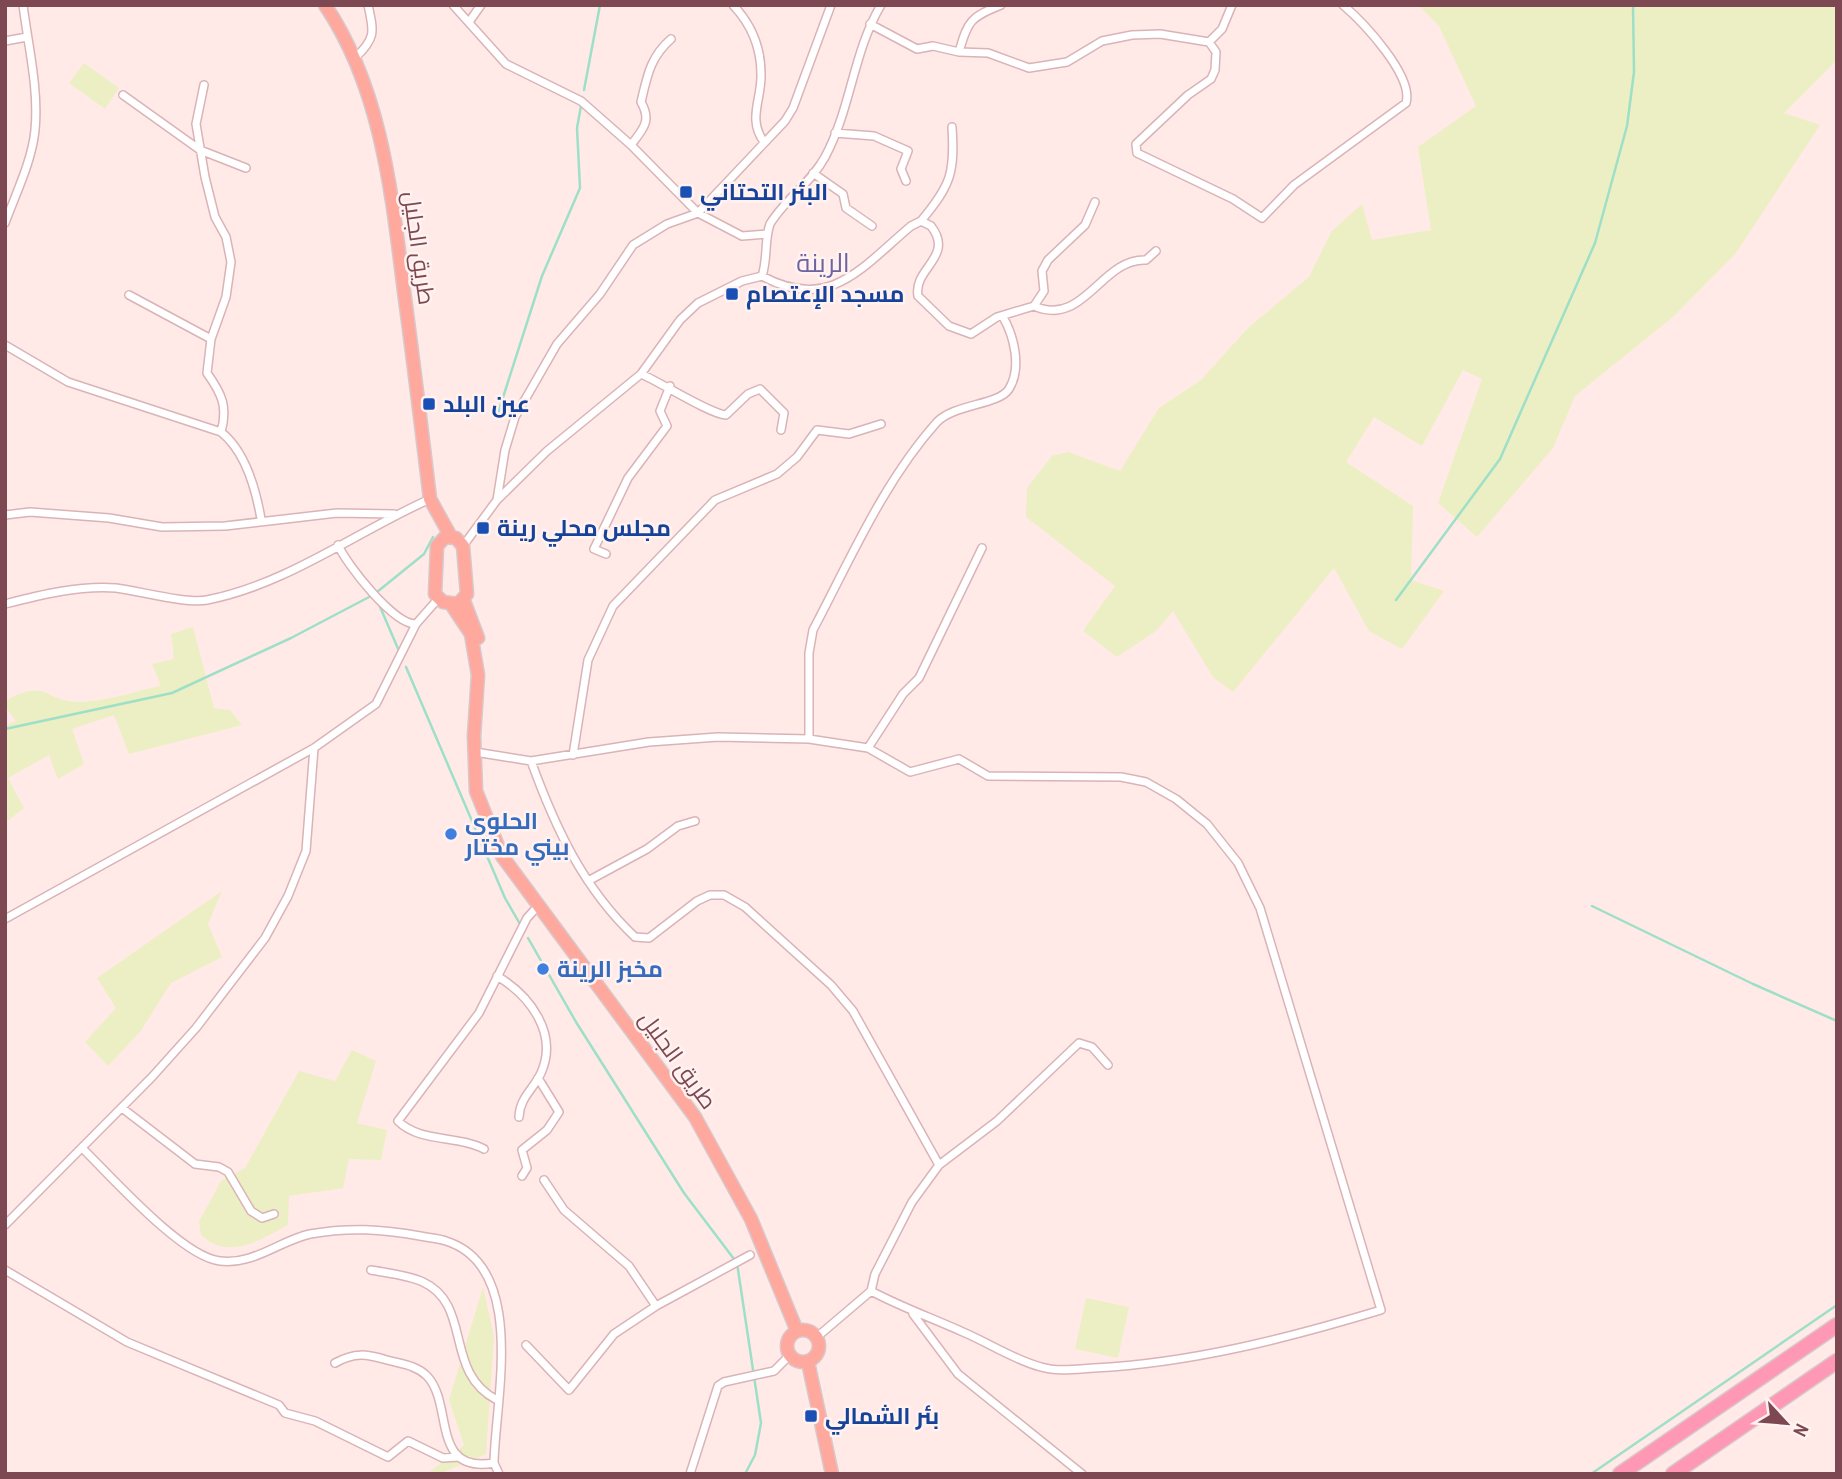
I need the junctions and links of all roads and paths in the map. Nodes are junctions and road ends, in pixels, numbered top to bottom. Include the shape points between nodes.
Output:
1 (23, 5) edge
2 (325, 5) edge
3 (368, 5) edge
4 (453, 5) edge
5 (481, 5) edge
6 (733, 5) edge
7 (831, 5) edge
8 (881, 5) edge
9 (1001, 5) edge
10 (1232, 5) edge
11 (1343, 5) edge
12 (469, 22) junction
13 (870, 24) junction
14 (27, 37) junction
15 (671, 39) dead end
16 (5, 41) edge
17 (1209, 42) junction
18 (959, 52) junction
19 (355, 58) junction
20 (204, 85) dead end
21 (123, 95) dead end
22 (952, 127) dead end
23 (835, 133) junction
24 (764, 142) junction
25 (631, 145) junction
26 (200, 150) junction
27 (246, 168) dead end
28 (813, 173) junction
29 (906, 181) dead end
30 (1095, 202) dead end
31 (698, 213) junction
32 (921, 222) junction
33 (5, 223) edge
34 (872, 226) dead end
35 (766, 234) junction
36 (1156, 251) dead end
37 (762, 276) junction
38 (129, 295) dead end
39 (1034, 306) junction
40 (1003, 317) junction
41 (211, 339) junction
42 (5, 345) edge
43 (641, 374) junction
44 (670, 386) junction
45 (881, 424) dead end
46 (781, 430) dead end
47 (221, 432) junction
48 (497, 500) junction
49 (432, 503) junction
50 (395, 514) junction
51 (5, 515) edge
52 (261, 519) junction
53 (451, 537) junction
54 (439, 543) junction
55 (338, 545) junction
56 (463, 546) junction
57 (982, 548) dead end
58 (606, 554) dead end
59 (438, 599) junction
60 (457, 602) junction
61 (5, 604) edge
62 (416, 624) junction
63 (809, 739) junction
64 (314, 748) junction
65 (868, 748) junction
66 (475, 752) junction
67 (573, 755) junction
68 (531, 761) junction
69 (695, 821) dead end
70 (588, 881) junction
71 (539, 905) junction
72 (5, 919) edge
73 (497, 976) junction
74 (1108, 1065) dead end
75 (537, 1079) junction
76 (122, 1108) junction
77 (519, 1117) dead end
78 (82, 1148) junction
79 (484, 1149) dead end
80 (939, 1165) junction
81 (522, 1176) dead end
82 (544, 1180) dead end
83 (274, 1214) dead end
84 (5, 1225) edge
85 (750, 1255) dead end
86 (5, 1270) edge
87 (371, 1270) dead end
88 (871, 1291) junction
89 (656, 1306) junction
90 (912, 1313) junction
91 (1837, 1325) edge
92 (797, 1331) junction
93 (817, 1337) junction
94 (526, 1345) dead end
95 (790, 1355) junction
96 (1837, 1361) edge
97 (808, 1362) junction
98 (335, 1363) dead end
99 (497, 1400) junction
100 (458, 1457) junction
101 (494, 1463) junction
102 (499, 1474) edge
103 (690, 1474) edge
104 (832, 1474) edge
105 (1082, 1474) edge
106 (1620, 1474) edge
107 (1673, 1474) edge

1 - 14 street
2 - 19 main road, طريق الجليل
3 - 19 street via 373,34
4 - 12 street
5 - 12 street
6 - 24 street via 754,33 761,74 755,121
7 - 24 street via 793,108
8 - 13 street
9 - 18 street via 970,21
10 - 17 street via 1222,29
11 - 17 street via 1404,78 1406,103 1294,185 1262,218 1137,153 1136,144 1211,79 1216,52
12 - 25 street via 506,64 581,101
13 - 18 street via 917,49 933,46
13 - 23 street
14 - 16 street
14 - 33 street via 35,131
15 - 25 street via 653,58 648,71 640,102 648,115 647,124
17 - 18 street via 1132,34 1102,41 1067,62 1029,68 988,53
19 - 49 main road, طريق الجليل via 384,160
20 - 26 street via 196,124
21 - 26 street
22 - 32 street via 954,165 941,197
23 - 28 street
23 - 29 street via 874,136 908,151 901,170
24 - 31 street
25 - 31 street
26 - 27 street
26 - 41 street via 231,262 226,297
28 - 34 street via 843,194 846,208
28 - 35 street via 777,213
30 - 39 street via 1084,225 1048,260 1042,271 1044,291
31 - 35 street via 742,236
31 - 48 street via 634,245 600,294 556,344 515,417
32 - 37 street via 857,273 832,285 802,292
32 - 40 street via 931,226 939,245 916,288 924,306 949,326 971,334
35 - 37 street
36 - 39 street via 1146,260 1120,264 1081,302 1043,310
37 - 43 street via 698,303
38 - 41 street
39 - 40 street
40 - 63 street via 1014,339 1008,390 940,419 899,474 813,630
41 - 47 street via 207,373 224,398
42 - 47 street via 68,382
43 - 44 street
43 - 48 street via 547,451
44 - 46 street via 714,414 726,415 760,389 784,413
44 - 58 street via 660,411 667,426 628,478 594,549
45 - 67 street via 849,435 817,430 777,474 715,500 622,596 588,660
47 - 52 street via 236,449 257,497
48 - 56 street
49 - 50 street
49 - 53 main road, طريق الجليل
49 - 54 main road, طريق الجليل
50 - 52 street
50 - 55 street
51 - 52 street via 30,512 96,517 162,527 225,526
53 - 54 main road
53 - 56 main road
54 - 59 main road, طريق الجليل
55 - 61 street via 273,579 204,601 113,588 45,594
55 - 62 street via 382,602 400,620
56 - 60 main road via 467,585
57 - 65 street via 919,678 903,694
59 - 60 main road
59 - 62 street
60 - 66 main road, طريق الجليل via 477,629 484,670
62 - 64 street via 376,704
63 - 65 street
63 - 67 street via 718,737 649,742
64 - 72 street
64 - 76 street via 308,838 288,896 265,938 196,1028
65 - 90 street via 910,772 959,759 988,776 1121,777 1146,782 1207,824 1238,863 1260,908 1381,1310 1283,1339 1127,1366 1062,1369 1042,1367
66 - 68 street
66 - 71 main road, طريق الجليل via 475,791 489,826 502,856
67 - 68 street
68 - 70 street via 554,823
69 - 70 street via 678,826
70 - 80 street via 629,931 642,939 704,897 724,895 745,907 853,1011
71 - 73 street via 527,918
71 - 92 main road, طريق الجليل via 695,1118 751,1219
73 - 75 street via 524,995 539,1016 545,1058
73 - 79 street via 479,1013 398,1121 418,1133 470,1141
74 - 80 street via 1091,1047 1079,1043 997,1121
75 - 77 street via 520,1105
75 - 81 street via 559,1112 547,1130 522,1150 527,1168
76 - 78 street
76 - 83 street via 195,1164 228,1171 251,1211 262,1218
78 - 84 street
78 - 99 street via 163,1227 195,1251 219,1261 261,1255 282,1241 302,1236 354,1228 448,1241 480,1264 499,1311 503,1338
80 - 88 street via 912,1202
82 - 89 street via 564,1210 629,1266
85 - 89 street
86 - 100 street via 127,1342 279,1405 285,1413 316,1421 388,1457 408,1441 443,1458
87 - 99 street via 422,1281 440,1294 452,1314 468,1374 476,1387
88 - 90 street
88 - 93 street
89 - 94 street via 614,1334 569,1390
90 - 105 street via 958,1374
91 - 106 highway
92 - 93 main road via 809,1330
92 - 95 main road via 788,1339
93 - 97 main road via 819,1350
95 - 97 main road
95 - 103 street via 774,1371 718,1386
96 - 107 highway
97 - 104 main road
98 - 100 street via 352,1354 364,1354 422,1372 428,1377 447,1439
99 - 101 street
100 - 101 street via 474,1464
101 - 102 street

